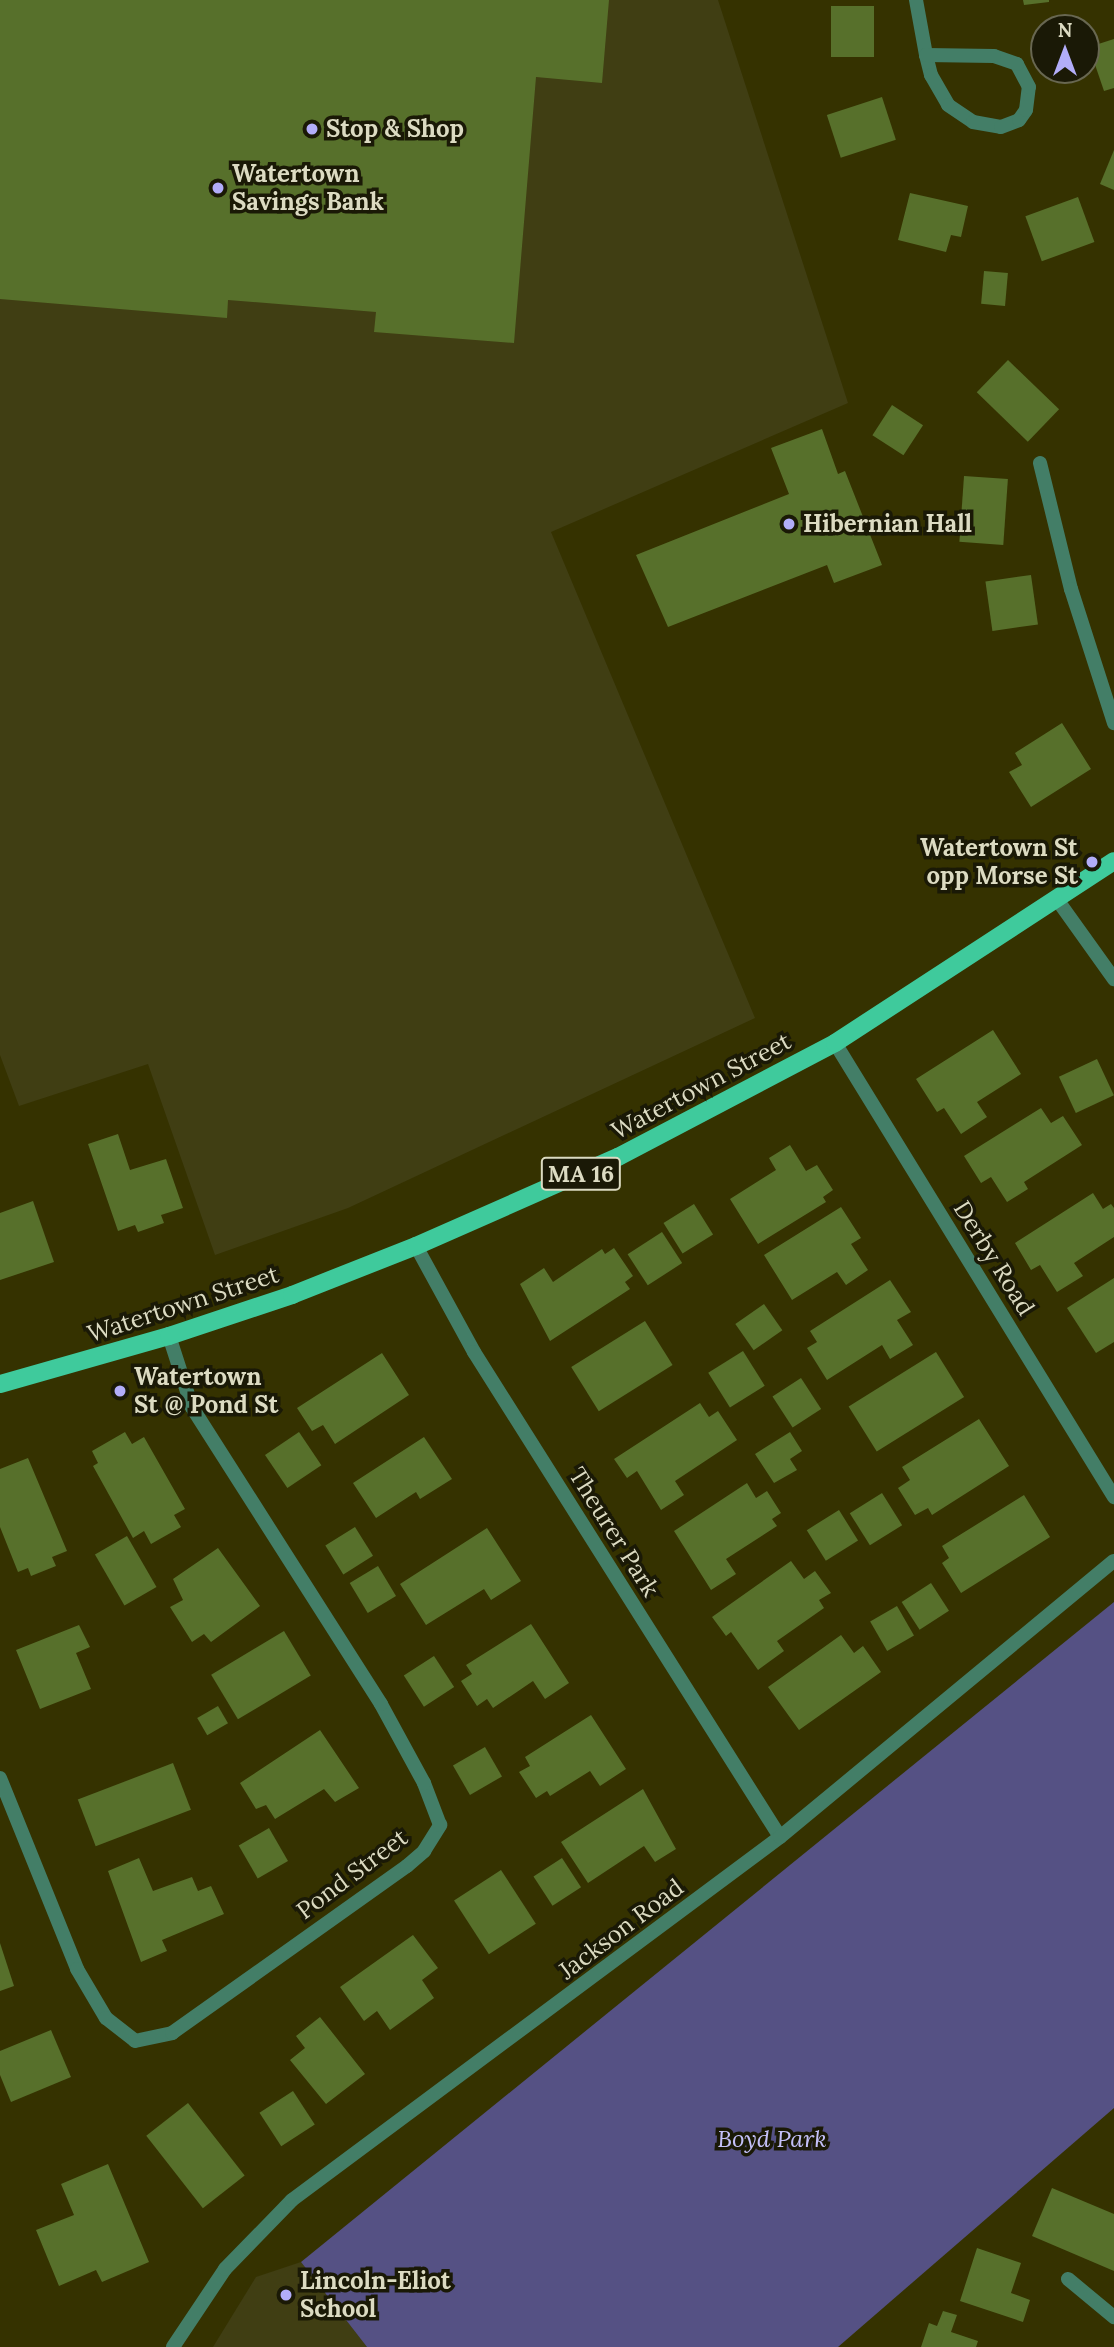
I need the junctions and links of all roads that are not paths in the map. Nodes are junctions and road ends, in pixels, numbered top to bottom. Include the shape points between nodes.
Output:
1 (916, 0) edge
2 (926, 55) junction
3 (1040, 463) dead end
4 (1114, 723) edge
5 (1114, 861) edge
6 (1056, 898) junction
7 (1114, 979) edge
8 (835, 1043) junction
9 (416, 1246) junction
10 (169, 1336) junction
11 (0, 1384) edge
12 (1114, 1497) edge
13 (1114, 1561) edge
14 (0, 1778) edge
15 (780, 1837) junction
16 (1068, 2279) dead end
17 (1114, 2317) edge
18 (173, 2347) edge

1 - 2 street
2 - 2 street via 939,92 961,116 1001,127 1019,120 1026,110 1029,87 1017,64 994,55
3 - 4 street via 1071,589
5 - 6 main road, Watertown Street / MA 16
6 - 7 street
6 - 8 main road, Watertown Street / MA 16
8 - 9 main road, Watertown Street / MA 16 via 618,1157
8 - 12 street, Derby Road
9 - 10 main road, Watertown Street / MA 16
9 - 15 street, Theurer Park via 474,1352
10 - 11 main road, Watertown Street / MA 16
10 - 14 street, Pond Street via 192,1407 381,1704 424,1783 439,1825 424,1851 407,1866 172,2033 135,2041 106,2018 77,1969
13 - 15 street, Jackson Road
15 - 18 street, Jackson Road via 292,2200 225,2269
16 - 17 street

